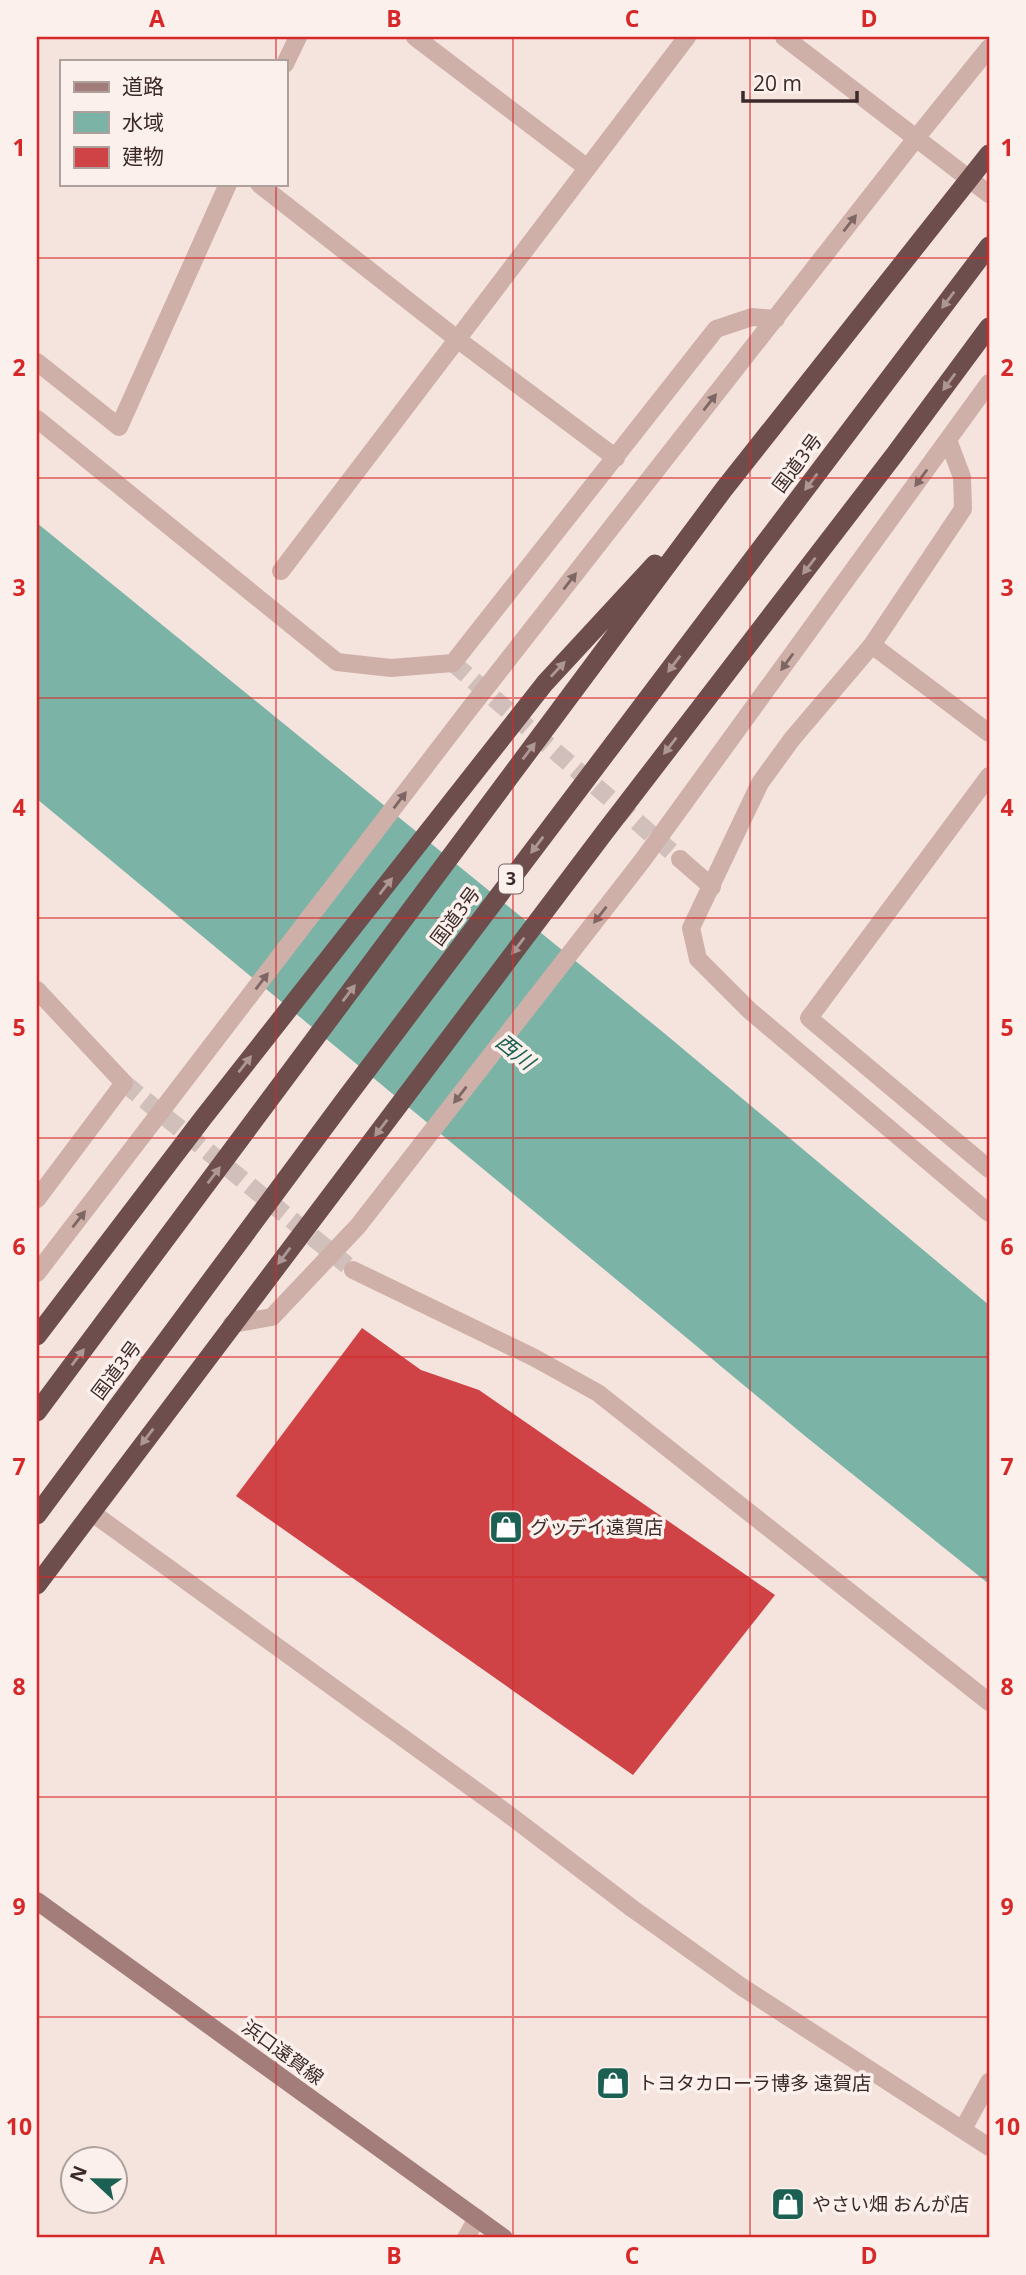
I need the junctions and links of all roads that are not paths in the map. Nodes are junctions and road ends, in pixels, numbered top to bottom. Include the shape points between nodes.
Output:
1 (298, 37) edge
2 (415, 37) edge
3 (687, 37) edge
4 (784, 37) edge
5 (989, 48) edge
6 (287, 60) edge
7 (917, 137) junction
8 (989, 154) edge
9 (586, 167) junction
10 (227, 186) edge
11 (262, 186) edge
12 (989, 194) edge
13 (989, 246) edge
14 (776, 319) junction
15 (989, 327) edge
16 (457, 339) junction
17 (37, 362) edge
18 (989, 383) edge
19 (37, 419) edge
20 (948, 440) junction
21 (616, 458) junction
22 (724, 489) junction
23 (281, 571) dead end
24 (872, 645) junction
25 (989, 733) edge
26 (989, 776) edge
27 (680, 859) tunnel mouth
28 (712, 887) junction
29 (37, 990) edge
30 (986, 1161) edge
31 (37, 1199) edge
32 (989, 1213) edge
33 (353, 1270) tunnel mouth
34 (37, 1273) edge
35 (232, 1324) junction
36 (37, 1336) edge
37 (37, 1412) edge
38 (91, 1512) junction
39 (37, 1514) edge
40 (37, 1585) edge
41 (989, 1702) edge
42 (37, 1901) edge
43 (989, 2082) edge
44 (963, 2129) junction
45 (989, 2147) edge
46 (477, 2218) junction
47 (466, 2238) edge
48 (504, 2238) edge

1 - 6 street
2 - 9 street
3 - 9 street
4 - 7 street
5 - 7 street
7 - 12 street
14 -> 7 street
8 - 22 highway, 国道3号
9 - 16 street
10 - 17 street via 119,427
11 - 16 street
13 -> 39 highway, 国道3号 / 3
14 - 21 street via 752,317 716,329
34 -> 14 street via 467,712
15 -> 35 highway
16 - 21 street
16 - 23 street
18 - 20 street
19 - 21 street via 337,663 391,668 453,663
20 - 24 street via 962,477 963,509
20 -> 35 street via 642,861 358,1226 272,1317
36 -> 22 highway via 545,683
37 -> 22 highway, 国道3号
24 - 25 street
24 - 28 street via 760,783
26 - 30 street via 809,1018
27 - 28 street
28 - 32 street via 691,928 698,959 749,1010
29 - 31 street via 124,1083
33 - 41 street via 598,1393
35 -> 38 highway
38 - 40 highway
38 - 44 street via 741,1987
42 - 46 main road, 浜口遠賀線
43 - 44 street
44 - 45 street
46 - 47 street
46 - 48 main road, 浜口遠賀線

